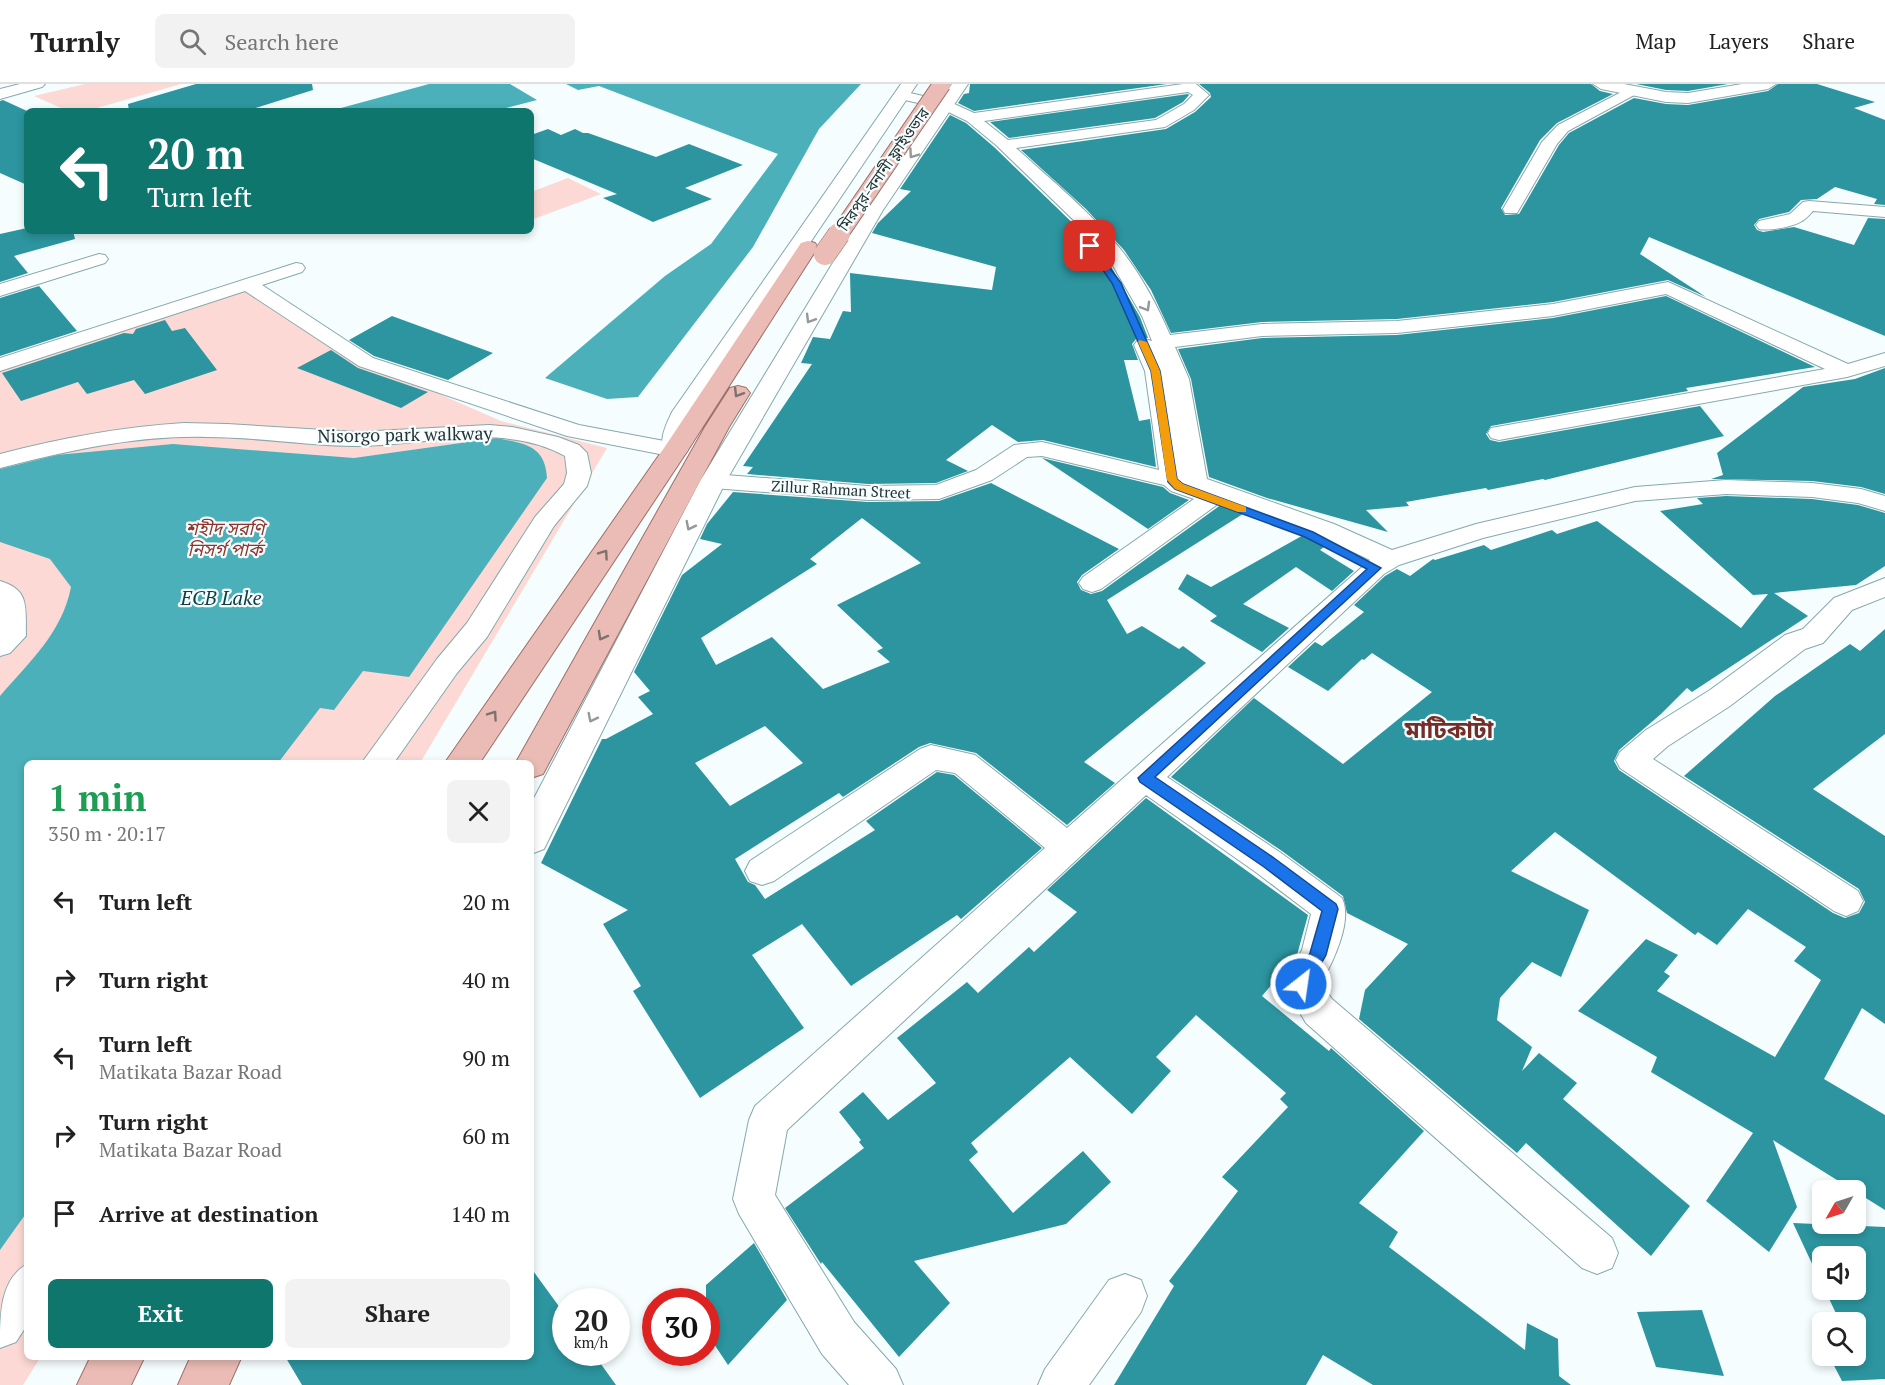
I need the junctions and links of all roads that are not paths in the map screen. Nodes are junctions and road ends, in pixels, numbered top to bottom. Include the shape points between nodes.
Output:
1 (37, 84) edge
2 (924, 84) edge
3 (942, 84) edge
4 (960, 84) edge
5 (1601, 84) edge
6 (1768, 84) edge
7 (1192, 86) edge
8 (905, 90) edge
9 (1631, 91) junction
10 (0, 94) edge
11 (943, 108) junction
12 (972, 118) junction
13 (1005, 145) junction
14 (1511, 209) dead end
15 (1885, 212) edge
16 (1765, 225) dead end
17 (816, 250) junction
18 (99, 259) dead end
19 (296, 268) dead end
20 (248, 284) junction
21 (0, 290) edge
22 (1162, 342) junction
23 (1885, 359) edge
24 (0, 365) edge
25 (1847, 371) junction
26 (1499, 433) dead end
27 (675, 450) junction
28 (0, 461) edge
29 (1172, 480) junction
30 (713, 481) junction
31 (1212, 498) junction
32 (1885, 504) edge
33 (1382, 564) junction
34 (1092, 583) dead end
35 (1885, 587) edge
36 (0, 590) edge
37 (0, 646) edge
38 (379, 760) edge
39 (464, 760) edge
40 (534, 760) edge
41 (1145, 778) junction
42 (534, 833) edge
43 (1068, 848) junction
44 (762, 871) dead end
45 (1846, 901) dead end
46 (1597, 1253) dead end
47 (24, 1290) edge
48 (1125, 1296) dead end
49 (0, 1326) edge
50 (118, 1360) edge
51 (215, 1360) edge
52 (102, 1385) edge
53 (203, 1385) edge
54 (880, 1385) edge
55 (1061, 1385) edge

1 - 10 main road
2 - 17 main road, মিরপুর-বনানী ফ্লাইওভার
3 - 17 main road, মিরপুর-বনানী ফ্লাইওভার, bridge
4 - 11 main road
5 - 9 main road
6 - 9 main road via 1688,98
7 - 12 street
7 - 13 street via 1202,95 1160,123
8 - 11 street
8 - 27 main road via 684,412 676,429
9 - 14 street via 1563,128 1550,142
11 - 12 street
11 - 29 street via 998,148 1078,228 1116,283 1155,371
11 -> 30 main road via 874,210
12 - 13 street
13 -> 22 street via 1116,255 1152,316
15 - 16 street via 1809,206 1796,218
17 - 27 main road
17 -> 40 main road
18 - 21 street
19 - 20 street
20 - 24 street
20 - 27 street via 366,363 575,431
22 - 25 street via 1262,330 1397,327 1553,310 1668,288
22 - 33 street via 1178,379 1194,480 1325,529
23 - 25 street
25 - 26 street
39 -> 27 main road
28 - 38 street, Nisorgo park walkway via 41,450 184,430 358,439 489,430 562,444 576,453 579,473 575,486 544,522 477,630
29 - 30 street, Zillur Rahman Street via 1042,449 1022,450 984,475 939,492 868,493
29 - 31 street, Zillur Rahman Street
30 -> 42 main road
31 - 33 street, Zillur Rahman Street
31 - 34 street
32 - 33 street via 1861,496 1812,490 1726,487 1635,494 1476,532
33 - 41 street
35 - 45 street via 1843,604 1813,636 1795,642 1630,760
36 - 37 street via 11,597 12,636
41 - 43 street
41 - 46 street via 1330,909 1318,955 1301,984 1319,1011
43 - 44 street via 964,763 931,757
43 - 54 street via 769,1120 754,1199 838,1338
47 - 49 street
48 - 55 street
50 - 52 main road
51 - 53 main road

